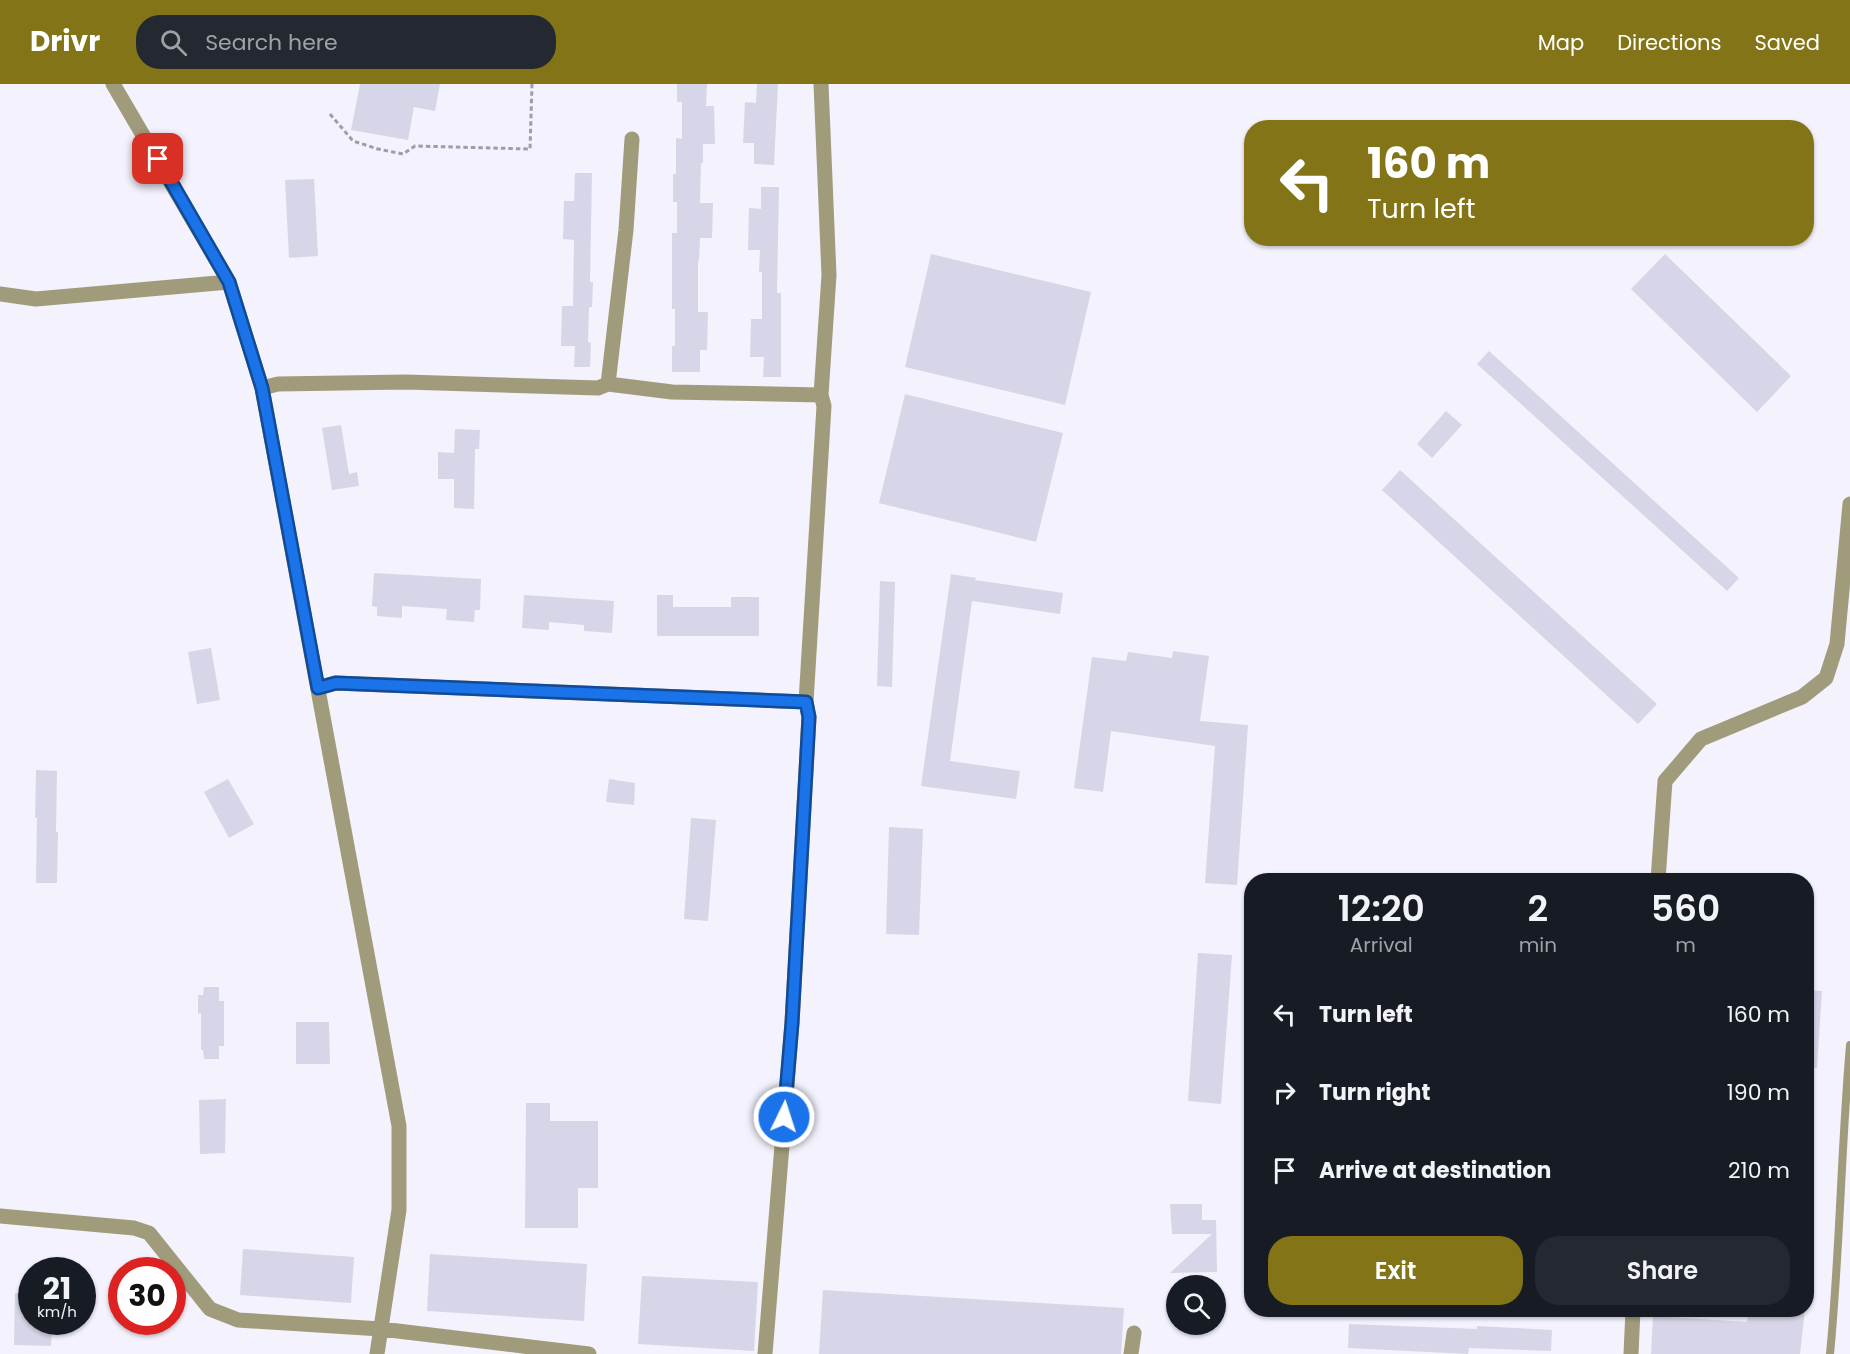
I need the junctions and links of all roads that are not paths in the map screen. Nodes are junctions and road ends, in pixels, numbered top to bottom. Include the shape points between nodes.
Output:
1 (113, 84) edge
2 (821, 84) edge
3 (632, 139) dead end
4 (229, 282) junction
5 (0, 294) edge
6 (608, 384) junction
7 (262, 388) junction
8 (821, 395) junction
9 (1850, 504) edge
10 (318, 688) junction
11 (806, 702) junction
12 (1658, 873) edge
13 (1850, 1045) edge
14 (0, 1216) edge
15 (1633, 1317) edge
16 (381, 1329) junction
17 (1134, 1333) dead end
18 (377, 1354) edge
19 (589, 1354) edge
20 (765, 1354) edge
21 (1131, 1354) edge
22 (1631, 1354) edge
23 (1830, 1354) edge

1 - 4 street
2 - 8 street via 829,275
3 - 6 street
4 - 5 street via 36,299
4 - 7 street
6 - 7 street via 598,388 406,382 278,384
6 - 8 street via 672,392
7 - 10 street
8 - 11 street via 824,406
9 - 12 street via 1837,644 1826,678 1802,697 1701,739 1665,781
10 - 11 street via 336,683
10 - 16 street via 399,1126 399,1210
11 - 20 street via 809,717 792,1011
13 - 23 lane
14 - 16 street via 134,1228 149,1233 210,1309 238,1320
15 - 22 street
16 - 18 street
16 - 19 street
17 - 21 street

